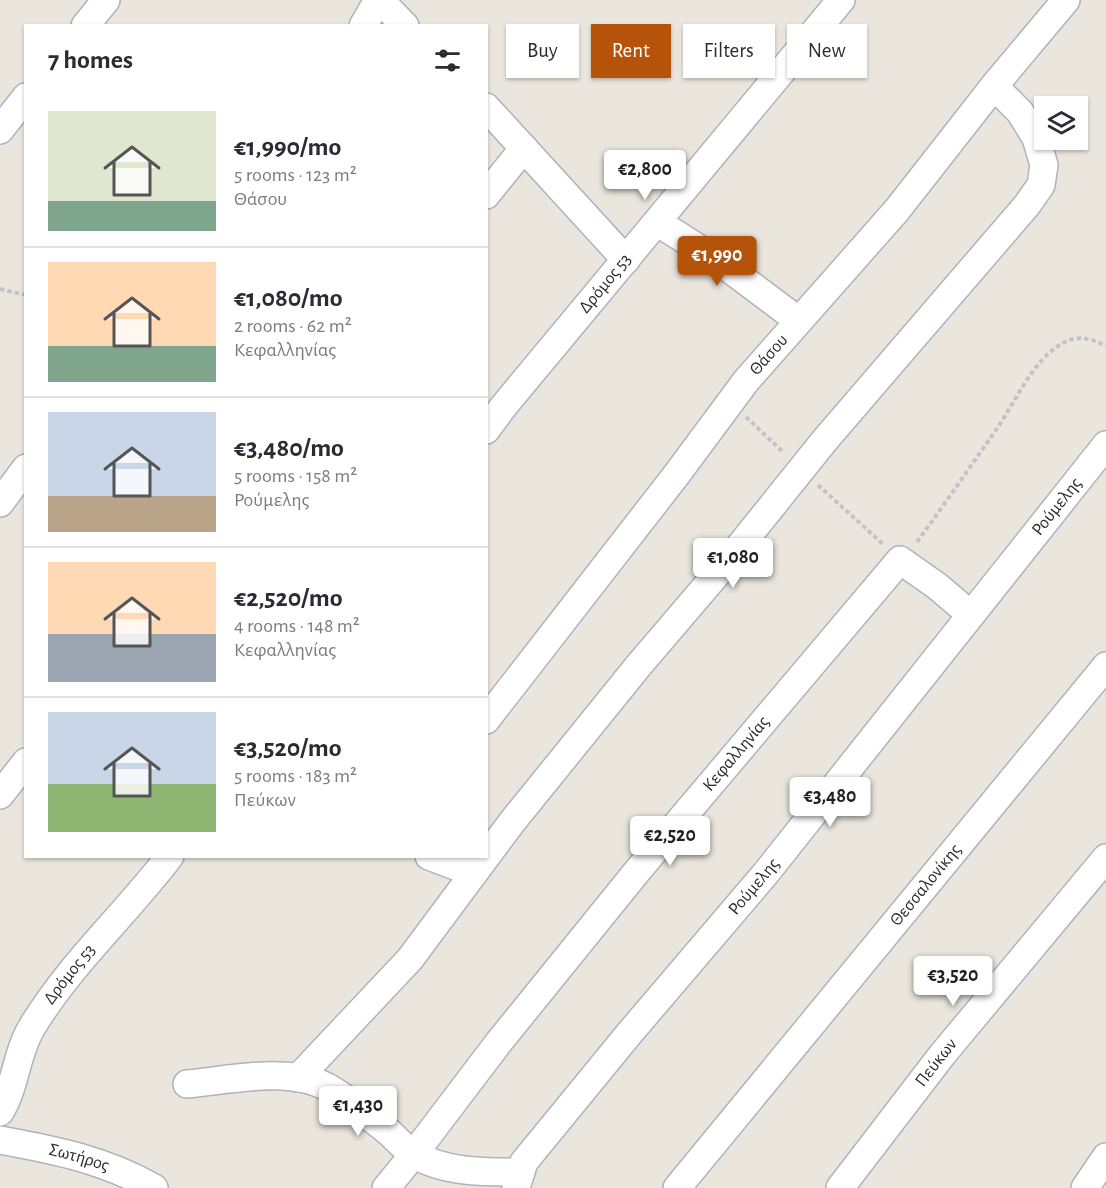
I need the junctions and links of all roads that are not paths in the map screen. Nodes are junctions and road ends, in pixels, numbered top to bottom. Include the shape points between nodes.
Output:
1 (106, 0) edge
2 (379, 0) edge
3 (841, 0) edge
4 (1066, 0) edge
5 (87, 24) edge
6 (364, 24) edge
7 (403, 24) edge
8 (994, 86) junction
9 (24, 100) edge
10 (488, 109) edge
11 (0, 130) edge
12 (524, 148) junction
13 (488, 193) edge
14 (657, 222) junction
15 (626, 260) junction
16 (799, 321) junction
17 (488, 427) edge
18 (1106, 445) edge
19 (24, 471) edge
20 (0, 503) edge
21 (970, 614) junction
22 (1106, 666) edge
23 (488, 717) edge
24 (24, 765) edge
25 (0, 795) edge
26 (488, 855) edge
27 (168, 858) edge
28 (434, 858) edge
29 (486, 858) edge
30 (1106, 858) edge
31 (474, 873) junction
32 (298, 1078) junction
33 (187, 1084) dead end
34 (0, 1112) edge
35 (0, 1140) edge
36 (414, 1155) junction
37 (1106, 1157) edge
38 (518, 1180) edge
39 (124, 1181) edge
40 (154, 1188) edge
41 (386, 1188) edge
42 (677, 1188) edge
43 (840, 1188) edge
44 (1085, 1188) edge

1 - 5 street
2 - 6 street
2 - 7 street
3 - 14 street, Δρόμος 53
4 - 8 street, Θάσου
8 - 16 street, Θάσου via 897,210
8 - 26 street via 1020,112 1036,138 1044,165 1041,185 639,665
9 - 11 street
10 - 12 street
12 - 13 street
12 - 15 street
14 - 15 street, Δρόμος 53
14 - 16 street via 723,264
15 - 17 street, Δρόμος 53
16 - 23 street, Θάσου via 746,381
18 - 21 street, Ρούμελης
19 - 20 street
21 - 36 street, Κεφαλληνίας via 900,560 639,869 499,1042
21 - 38 street, Ρούμελης via 765,873 524,1162
22 - 42 street, Θεσσαλονίκης
24 - 25 street
27 - 34 street, Δρόμος 53 via 66,977 32,1026
28 - 31 street
29 - 31 street
30 - 43 street, Πεύκων via 942,1056
31 - 32 street via 410,959
32 - 33 street via 279,1076
32 - 36 street via 326,1087
35 - 39 street, Σωτήρος via 70,1153
36 - 38 street via 444,1166 492,1172
36 - 41 street, Κεφαλληνίας
37 - 44 street
39 - 40 street, Σωτήρος

